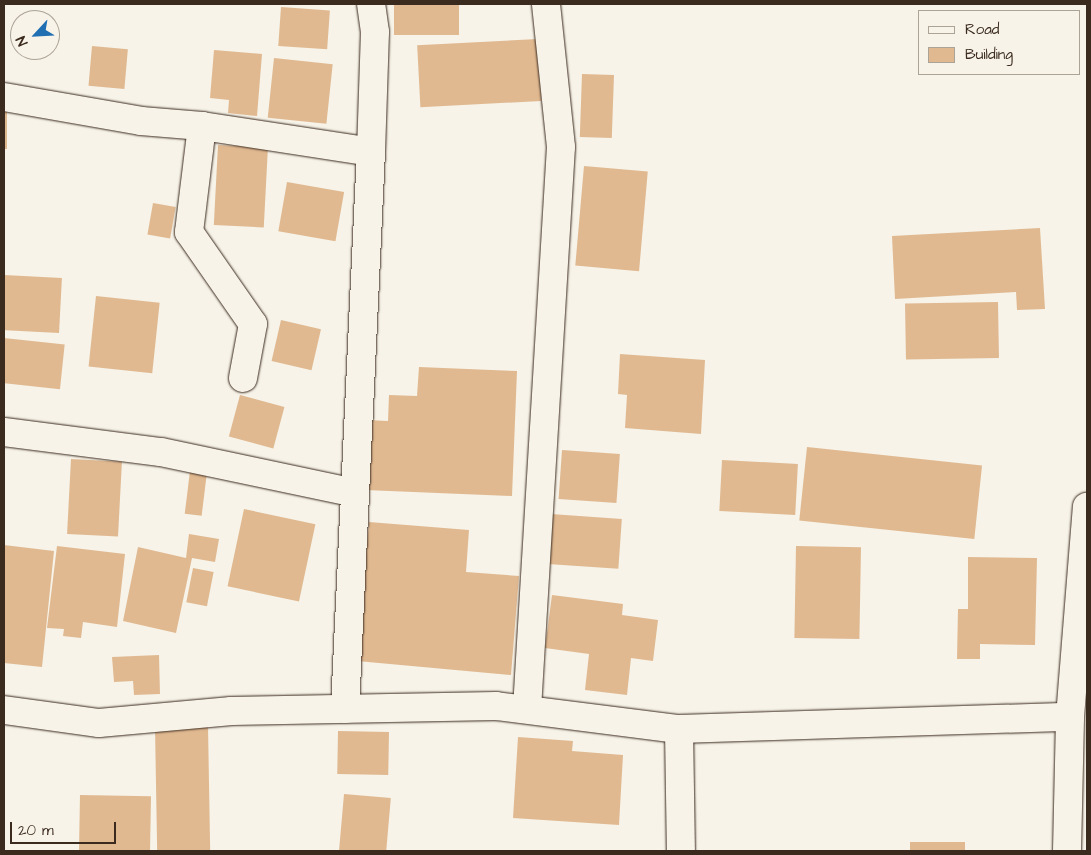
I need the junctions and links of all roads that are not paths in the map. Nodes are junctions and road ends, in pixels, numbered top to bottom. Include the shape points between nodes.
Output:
1 (371, 4) edge
2 (546, 4) edge
3 (4, 98) edge
4 (202, 126) junction
5 (371, 152) junction
6 (243, 378) dead end
7 (4, 432) edge
8 (355, 493) junction
9 (1087, 507) edge
10 (345, 709) junction
11 (526, 709) junction
12 (4, 710) edge
13 (1070, 718) junction
14 (679, 729) junction
15 (681, 851) edge
16 (1067, 851) edge

1 - 5 street via 375,32
2 - 11 street via 561,146
3 - 4 street via 141,121
4 - 5 street
4 - 6 street via 189,232 253,324
5 - 8 street
7 - 8 street via 161,452
8 - 10 street
9 - 13 street
10 - 11 street via 496,706
10 - 12 street via 231,711 99,723
11 - 14 street
13 - 14 street
13 - 16 street
14 - 15 street

